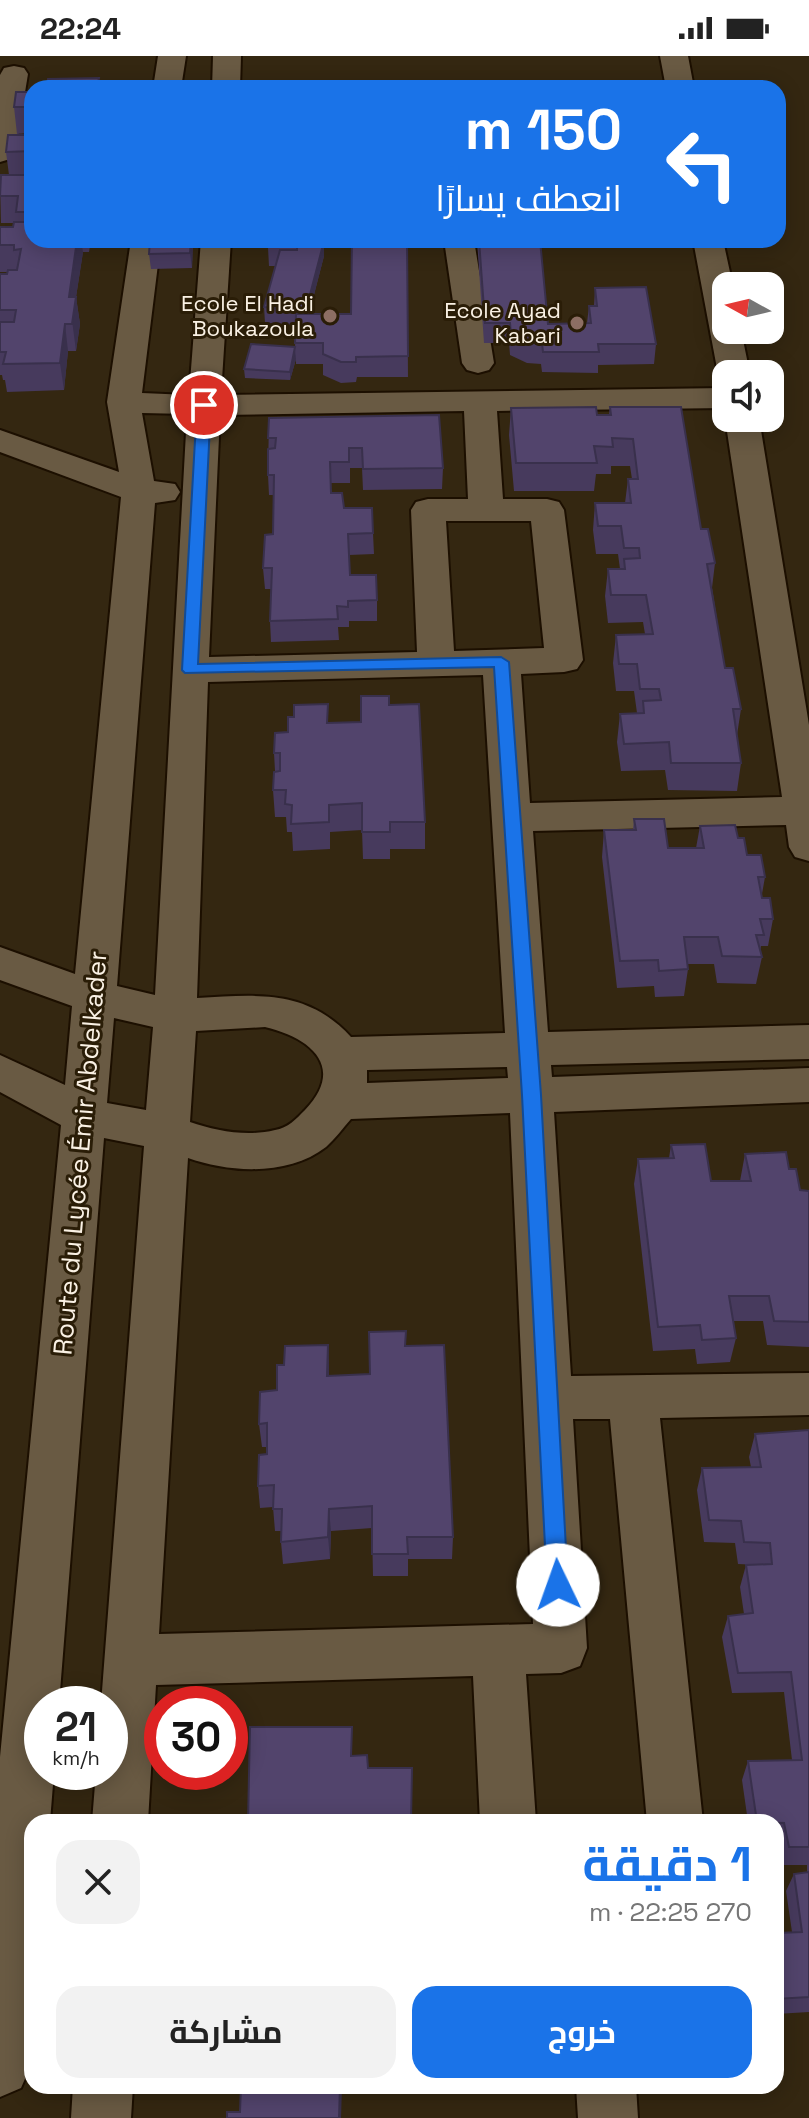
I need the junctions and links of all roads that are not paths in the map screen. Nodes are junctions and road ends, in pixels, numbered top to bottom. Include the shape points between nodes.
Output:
1 (37, 56) edge
2 (172, 56) edge
3 (227, 56) edge
4 (674, 56) edge
5 (7, 79) edge
6 (168, 80) edge
7 (226, 80) edge
8 (678, 80) edge
9 (0, 153) edge
10 (145, 248) edge
11 (215, 248) edge
12 (460, 248) edge
13 (710, 248) edge
14 (731, 360) edge
15 (478, 363) dead end
16 (712, 398) edge
17 (124, 402) junction
18 (480, 403) junction
19 (204, 405) junction
20 (744, 432) edge
21 (16, 446) edge
22 (0, 479) edge
23 (139, 492) junction
24 (198, 492) junction
25 (486, 510) junction
26 (436, 662) junction
27 (501, 662) junction
28 (190, 670) junction
29 (512, 817) junction
30 (806, 829) edge
31 (0, 963) edge
32 (93, 997) junction
33 (175, 1016) junction
34 (809, 1042) edge
35 (526, 1049) junction
36 (340, 1054) junction
37 (0, 1072) edge
38 (809, 1085) edge
39 (531, 1095) junction
40 (340, 1102) junction
41 (84, 1116) junction
42 (166, 1132) junction
43 (809, 1394) edge
44 (633, 1397) junction
45 (547, 1398) junction
46 (498, 1650) junction
47 (131, 1660) junction
48 (121, 1814) edge
49 (508, 1814) edge
50 (674, 1814) edge
51 (0, 2067) edge
52 (102, 2094) edge
53 (606, 2094) edge
54 (101, 2118) edge
55 (608, 2118) edge

1 - 5 street
2 - 6 street
3 - 7 street
4 - 8 street
5 - 9 street
10 - 17 street, Route du Lycée Émir Abdelkader
11 - 19 street
12 - 15 street
13 - 14 street
16 - 18 street
17 - 19 street
17 - 23 street, Route du Lycée Émir Abdelkader
18 - 19 street
18 - 25 street
19 - 24 street
20 - 30 street
21 - 22 street
21 - 23 street
23 - 24 street
23 - 32 street, Route du Lycée Émir Abdelkader
24 - 28 street
25 - 26 street via 428,510
25 - 27 street via 547,510 564,660
26 - 27 street
26 - 28 street
27 - 29 street
28 - 33 street
29 - 30 street
29 - 35 street
31 - 32 street
32 - 33 street
32 - 41 street, Route du Lycée Émir Abdelkader
33 - 36 street via 265,1011 300,1019
33 - 42 street
34 - 35 street
35 - 36 street
35 - 39 street
36 - 40 street via 347,1078
37 - 41 street
38 - 39 street
39 - 40 street
39 - 45 street
40 - 42 street via 309,1135 282,1148 220,1148
41 - 42 street
41 - 51 street, Route du Lycée Émir Abdelkader
42 - 47 street
43 - 44 street
44 - 45 street
44 - 50 street
45 - 46 street via 561,1648
46 - 47 street
46 - 49 street
47 - 48 street
52 - 54 street
53 - 55 street

